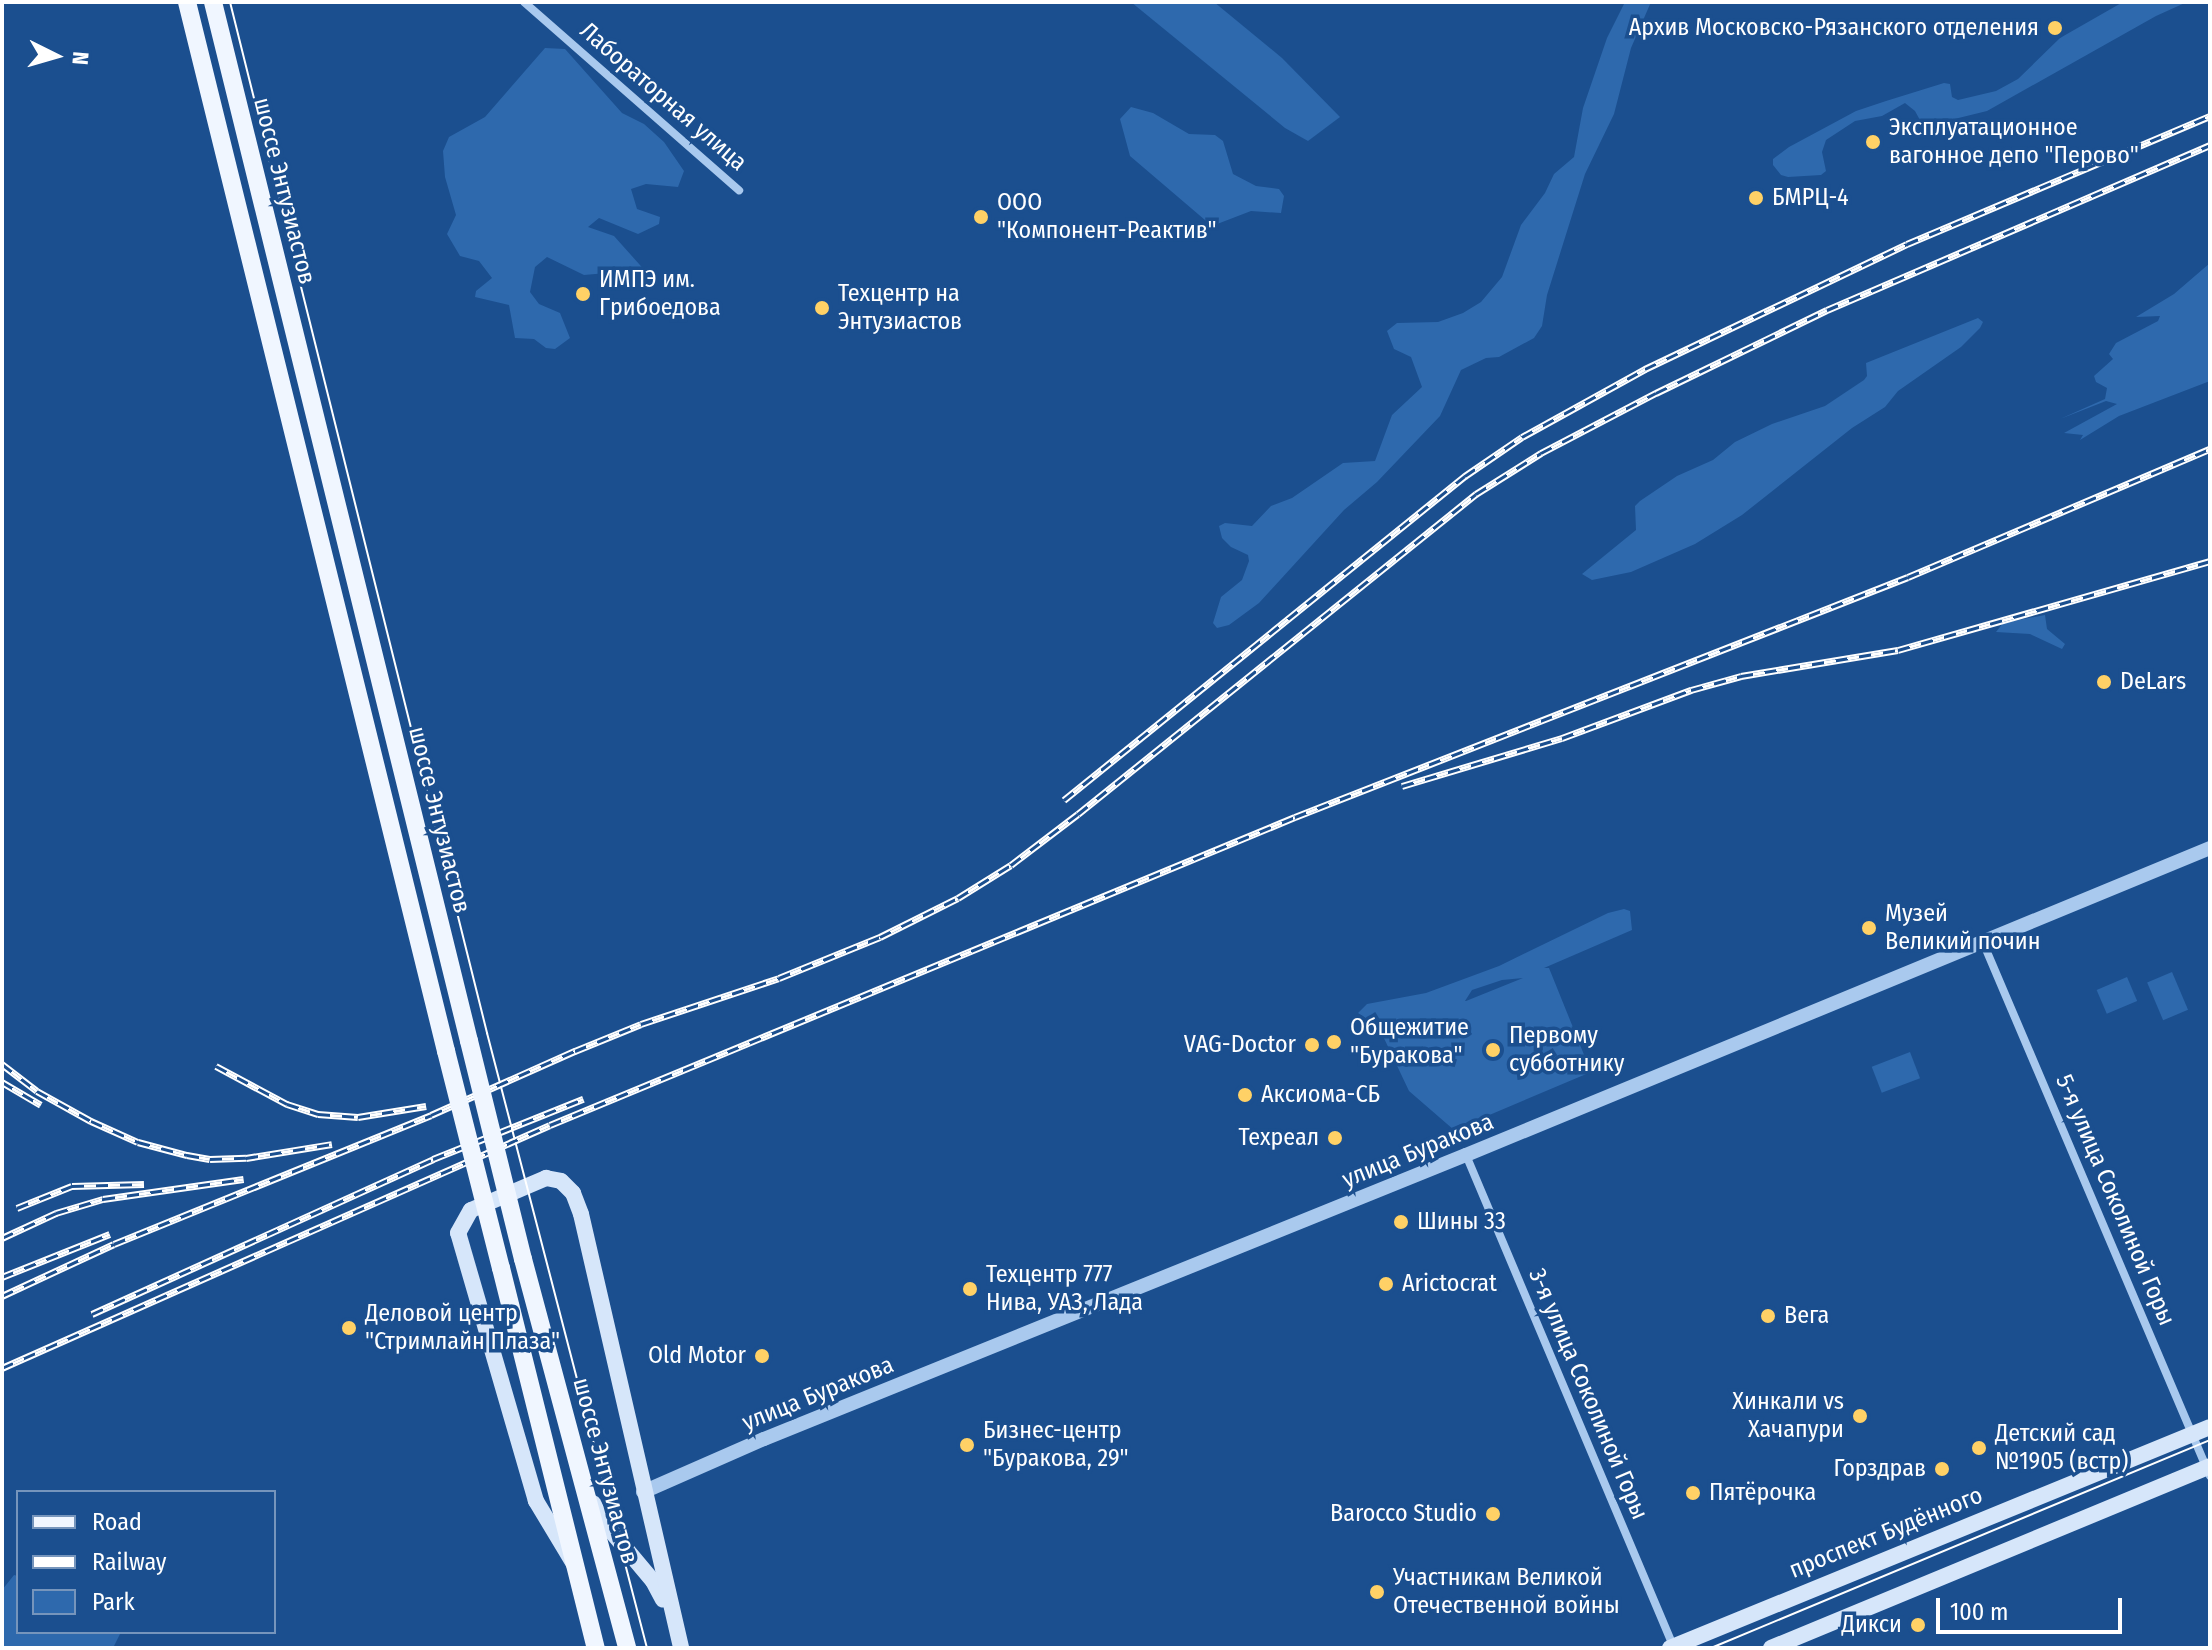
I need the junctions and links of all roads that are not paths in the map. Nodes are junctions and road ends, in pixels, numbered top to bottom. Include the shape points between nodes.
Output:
1 (187, 2) edge
2 (213, 2) edge
3 (524, 2) edge
4 (739, 190) dead end
5 (2210, 848) edge
6 (1982, 940) junction
7 (1466, 1155) junction
8 (2210, 1427) edge
9 (2193, 1434) junction
10 (2209, 1470) edge
11 (582, 1479) junction
12 (643, 1492) junction
13 (575, 1565) junction
14 (675, 1623) junction
15 (596, 1648) edge
16 (627, 1648) edge
17 (681, 1648) edge
18 (1672, 1648) edge
19 (1771, 1648) edge

1 - 13 main road, шоссе Энтузиастов, bridge
2 - 11 main road, шоссе Энтузиастов, bridge
3 - 4 street, Лабораторная улица
5 - 6 street, улица Буракова
6 - 7 street, улица Буракова
6 - 9 street, 5-я улица Соколиной Горы
7 - 12 street, улица Буракова
7 - 18 street, 3-я улица Соколиной Горы
8 - 9 main road, проспект Будённого
9 - 10 street, 5-я улица Соколиной Горы
9 - 18 main road, проспект Будённого
10 - 19 main road
11 - 14 main road via 601,1519 653,1581
11 - 16 main road, шоссе Энтузиастов
12 - 13 main road via 573,1193 561,1181 546,1178 471,1210 458,1233 517,1446 546,1522
12 - 14 main road
13 - 15 main road, шоссе Энтузиастов
14 - 17 main road

